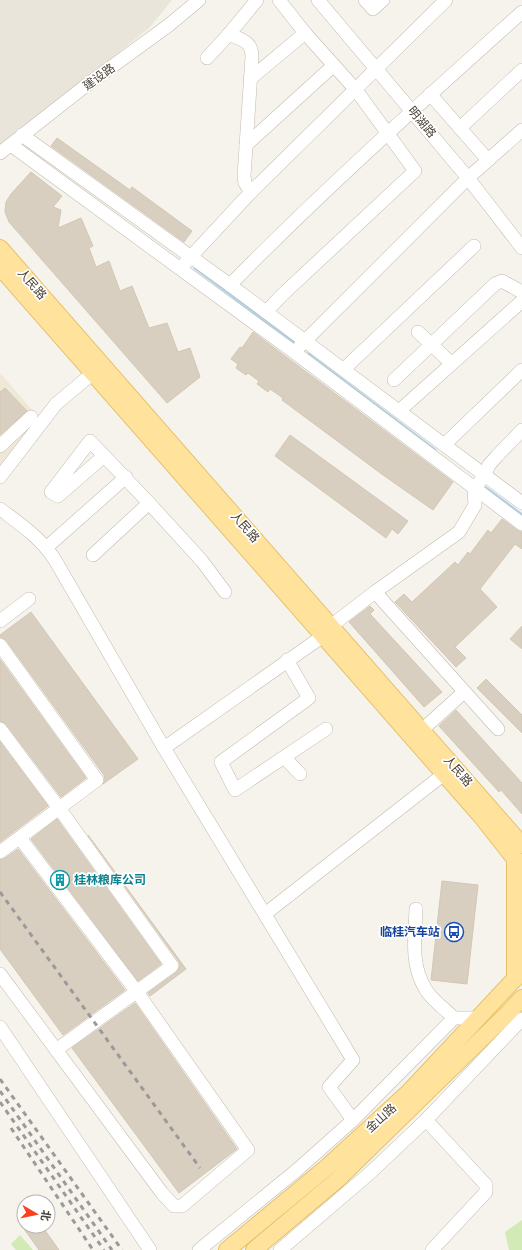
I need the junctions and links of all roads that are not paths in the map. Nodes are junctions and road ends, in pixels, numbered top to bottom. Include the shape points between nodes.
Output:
1 (198, 0) edge
2 (257, 0) edge
3 (279, 0) edge
4 (318, 0) edge
5 (365, 0) edge
6 (383, 0) edge
7 (446, 0) edge
8 (522, 12) edge
9 (305, 33) junction
10 (229, 34) junction
11 (207, 58) dead end
12 (333, 66) junction
13 (375, 69) junction
14 (522, 70) edge
15 (250, 79) junction
16 (356, 90) junction
17 (430, 94) junction
18 (412, 111) junction
19 (460, 128) junction
20 (522, 130) edge
21 (388, 133) junction
22 (22, 135) junction
23 (11, 145) junction
24 (246, 145) junction
25 (0, 153) edge
26 (488, 160) junction
27 (468, 178) junction
28 (251, 192) junction
29 (474, 246) dead end
30 (0, 248) edge
31 (522, 248) edge
32 (190, 256) junction
33 (0, 267) edge
34 (180, 270) junction
35 (230, 285) junction
36 (522, 292) edge
37 (522, 301) edge
38 (266, 312) junction
39 (418, 332) dead end
40 (305, 341) junction
41 (431, 344) junction
42 (294, 352) junction
43 (451, 363) junction
44 (344, 369) junction
45 (522, 370) edge
46 (93, 373) junction
47 (394, 380) dead end
48 (399, 411) junction
49 (31, 417) dead end
50 (522, 430) edge
51 (444, 445) junction
52 (0, 446) edge
53 (104, 456) dead end
54 (484, 476) junction
55 (0, 477) edge
56 (126, 477) junction
57 (474, 489) junction
58 (149, 503) junction
59 (522, 503) edge
60 (0, 509) edge
61 (522, 524) edge
62 (47, 547) junction
63 (93, 555) dead end
64 (225, 592) dead end
65 (375, 592) junction
66 (29, 599) dead end
67 (0, 621) edge
68 (327, 631) junction
69 (0, 645) edge
70 (287, 660) junction
71 (464, 692) junction
72 (0, 729) edge
73 (326, 729) dead end
74 (498, 729) dead end
75 (422, 730) junction
76 (164, 748) junction
77 (285, 758) junction
78 (300, 774) dead end
79 (444, 774) junction
80 (59, 808) junction
81 (485, 811) junction
82 (20, 838) junction
83 (0, 852) edge
84 (520, 857) edge
85 (416, 909) dead end
86 (265, 914) junction
87 (0, 974) edge
88 (519, 975) edge
89 (136, 992) junction
90 (522, 998) edge
91 (518, 1013) edge
92 (454, 1018) junction
93 (478, 1018) junction
94 (0, 1027) edge
95 (56, 1050) junction
96 (353, 1120) junction
97 (426, 1120) junction
98 (150, 1250) edge
99 (199, 1250) edge
100 (227, 1250) edge
101 (254, 1250) edge
102 (280, 1250) edge
103 (432, 1250) edge

1 - 22 street, 建设路 via 169,25
2 - 10 street
3 - 9 street
4 - 13 street, 明湖路
5 - 6 street via 373,9
7 - 13 street
8 - 17 street
9 - 12 street
9 - 15 street
10 - 11 street
10 - 15 street via 247,43 251,48
12 - 16 street
12 - 24 street
13 - 16 street
13 - 18 street, 明湖路
14 - 19 street
15 - 24 street
16 - 21 street
16 - 28 street
17 - 18 street
17 - 19 street
18 - 21 street
18 - 27 street, 明湖路
19 - 26 street
20 - 26 street
21 - 35 street
21 - 38 street via 416,171
22 - 23 street, 建设路
22 - 32 street
23 - 25 street, 建设路
23 - 34 street
24 - 28 street via 244,180
26 - 27 street
27 - 31 street, 明湖路
27 - 40 street
28 - 32 street
29 - 44 street
30 - 68 main road, 人民路
32 - 34 street
32 - 35 street
33 - 46 main road, 人民路
34 - 42 street
35 - 38 street
36 - 41 street via 502,281 499,282
37 - 43 street
38 - 40 street
39 - 41 street
40 - 42 street
40 - 44 street
41 - 43 street
41 - 47 street
42 - 57 street
43 - 48 street
44 - 48 street
45 - 51 street
46 - 55 street via 56,404
46 - 68 main road, 人民路
48 - 51 street
49 - 52 street
50 - 54 street via 489,465
51 - 54 street
53 - 56 street
54 - 57 street
54 - 59 street
56 - 58 street
56 - 62 street
57 - 61 street
57 - 65 street via 475,505 460,532
58 - 63 street
58 - 64 street via 202,561
60 - 62 street
62 - 76 street
65 - 68 street
65 - 71 street
66 - 67 street
68 - 70 street
68 - 75 main road, 人民路
68 - 79 main road, 人民路
69 - 80 street via 97,780
70 - 76 street
70 - 77 street via 309,698 221,762 235,790
71 - 74 street
71 - 75 street
72 - 80 street
73 - 77 street
75 - 81 main road, 人民路
76 - 86 street
77 - 78 street
79 - 81 main road, 人民路
79 - 86 street
80 - 82 street
80 - 89 street via 172,966
81 - 84 main road
82 - 83 street
82 - 89 street
84 - 88 main road
85 - 92 street via 416,970 426,990
86 - 96 street via 353,1060 329,1087
87 - 95 street
88 - 93 main road, 金山路
89 - 95 street
89 - 95 street via 248,1150 182,1206 174,1206 162,1193
90 - 91 main road, 金山路
91 - 97 street
91 - 101 main road, 金山路 via 337,1180
92 - 93 street
92 - 96 street
93 - 100 main road, 金山路 via 410,1092 326,1168
94 - 98 street
96 - 99 street via 297,1170
97 - 102 street via 370,1173
97 - 103 street via 487,1189

